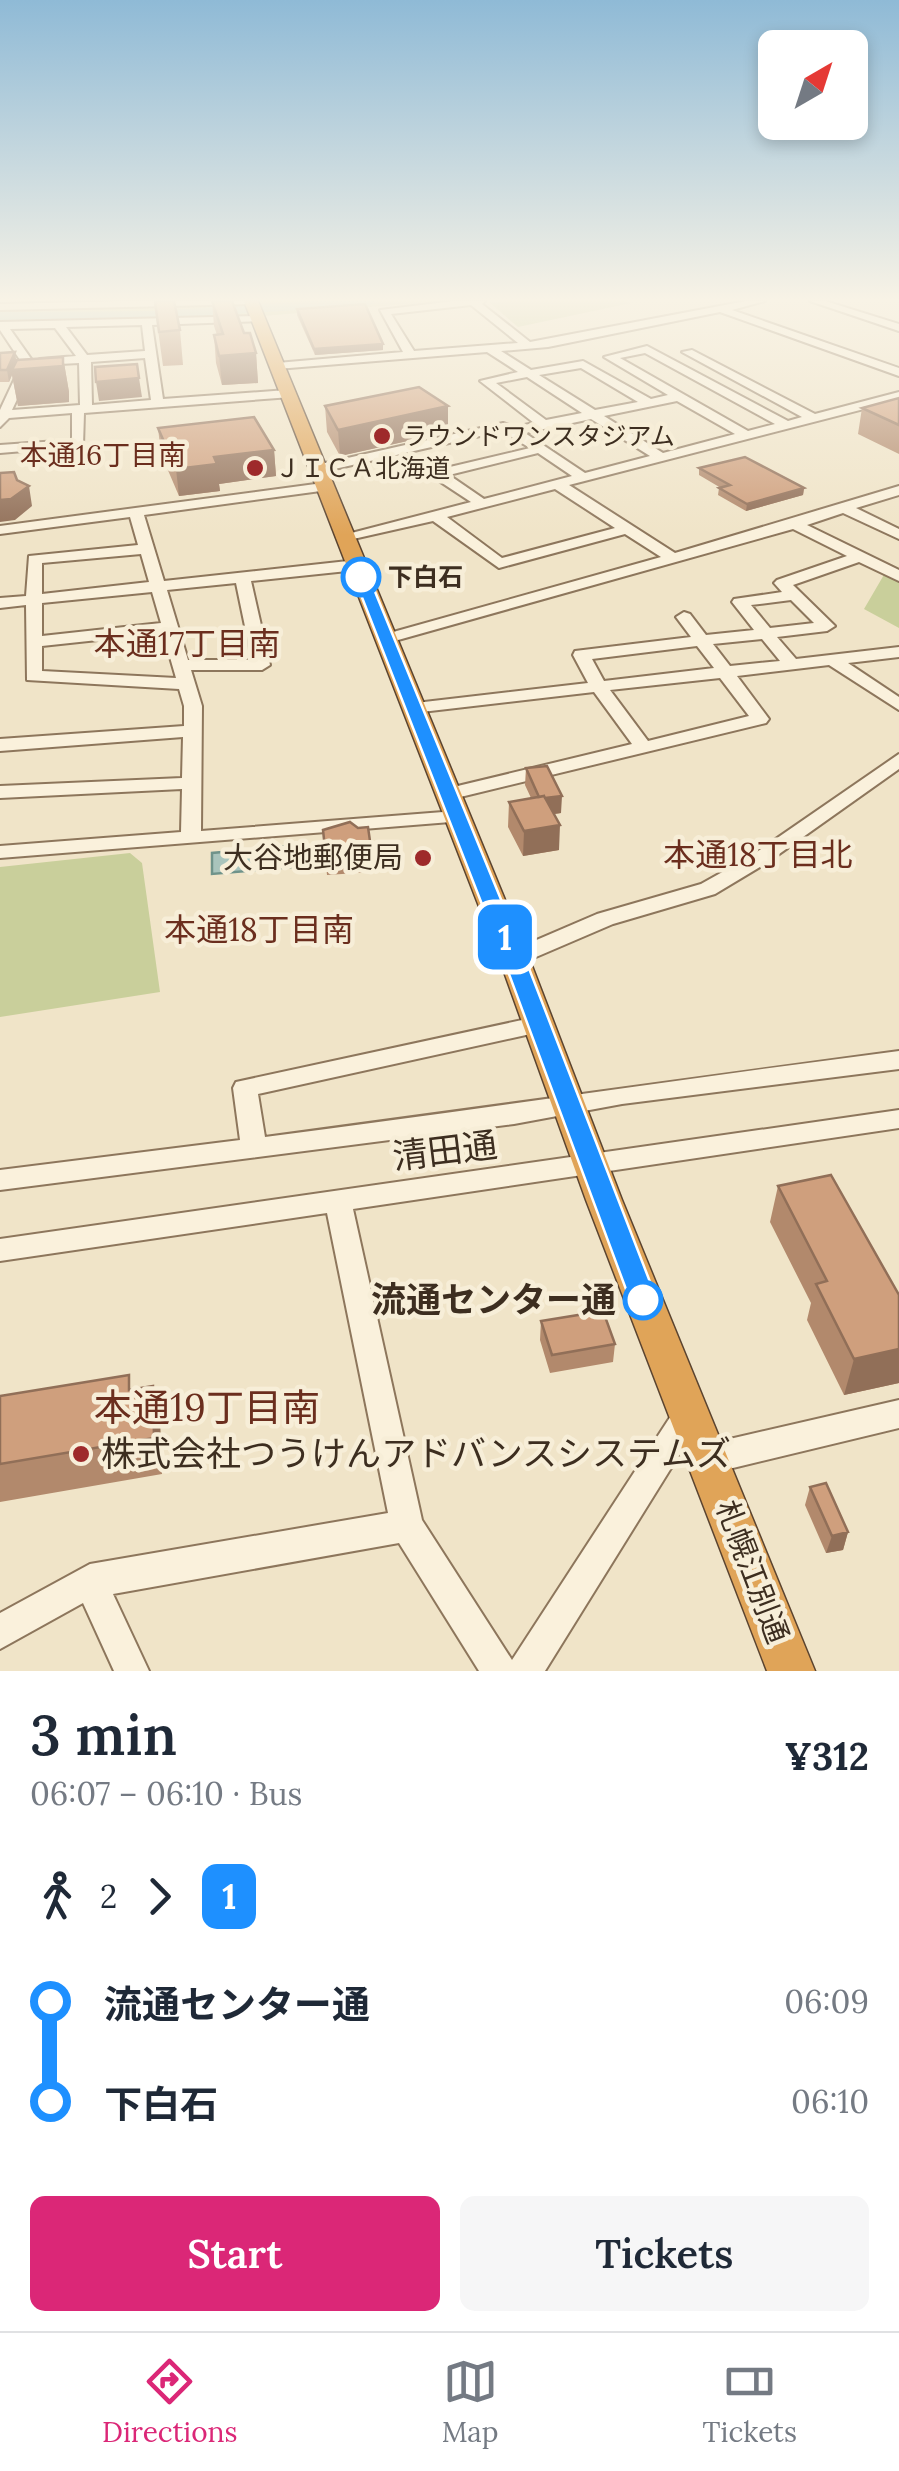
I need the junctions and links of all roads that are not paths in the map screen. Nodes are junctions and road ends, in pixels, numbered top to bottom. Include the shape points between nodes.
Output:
1 (19, 379) edge
2 (83, 379) edge
3 (153, 379) edge
4 (282, 379) edge
5 (503, 379) edge
6 (537, 379) edge
7 (608, 379) edge
8 (648, 379) edge
9 (704, 379) edge
10 (739, 379) edge
11 (714, 384) junction
12 (287, 394) junction
13 (676, 395) junction
14 (899, 396) edge
15 (647, 402) junction
16 (156, 404) junction
17 (82, 409) junction
18 (590, 414) junction
19 (0, 416) edge
20 (813, 418) junction
21 (0, 424) edge
22 (543, 424) junction
23 (786, 425) junction
24 (514, 431) junction
25 (745, 436) junction
26 (0, 449) edge
27 (540, 449) junction
28 (660, 457) junction
29 (582, 477) junction
30 (320, 478) junction
31 (556, 484) junction
32 (895, 494) edge
33 (481, 503) junction
34 (844, 508) junction
35 (136, 512) junction
36 (434, 515) junction
37 (794, 524) junction
38 (627, 529) junction
39 (0, 530) edge
40 (899, 535) edge
41 (146, 549) junction
42 (351, 552) junction
43 (860, 557) junction
44 (673, 558) junction
45 (896, 572) edge
46 (242, 577) junction
47 (158, 586) junction
48 (795, 595) junction
49 (35, 600) junction
50 (0, 603) edge
51 (684, 617) dead end
52 (169, 627) junction
53 (767, 634) junction
54 (385, 639) junction
55 (35, 642) junction
56 (702, 642) junction
57 (899, 652) edge
58 (833, 660) junction
59 (792, 665) junction
60 (728, 673) junction
61 (183, 674) junction
62 (600, 689) junction
63 (899, 705) edge
64 (413, 708) junction
65 (192, 731) junction
66 (0, 745) edge
67 (642, 747) junction
68 (899, 760) edge
69 (192, 783) junction
70 (0, 792) edge
71 (452, 805) junction
72 (191, 837) junction
73 (0, 852) edge
74 (514, 958) junction
75 (536, 1025) junction
76 (899, 1060) edge
77 (569, 1106) junction
78 (899, 1119) edge
79 (254, 1146) junction
80 (591, 1166) junction
81 (0, 1180) edge
82 (338, 1200) junction
83 (0, 1250) edge
84 (899, 1414) edge
85 (689, 1415) junction
86 (708, 1459) junction
87 (407, 1526) junction
88 (90, 1581) junction
89 (0, 1632) edge
90 (132, 1671) edge
91 (499, 1671) edge
92 (525, 1671) edge
93 (791, 1671) edge

1 - 19 street
2 - 17 street
3 - 16 street
4 - 12 highway, 札幌江別通
5 - 22 street via 486,382
6 - 18 street
7 - 15 street
8 - 13 street
9 - 11 street
10 - 20 street
11 - 13 street
11 - 23 street
12 - 16 street
12 - 30 highway, 札幌江別通
13 - 15 street
13 - 25 street
14 - 20 street
15 - 18 street
16 - 17 street
17 - 19 street
17 - 26 street via 78,443
18 - 22 street
18 - 28 street
19 - 21 street
20 - 23 street
22 - 24 street
23 - 25 street
24 - 27 street
24 - 30 street via 503,427
25 - 28 street
27 - 29 street
27 - 33 street via 438,474
28 - 29 street
29 - 31 street
30 - 35 street
30 - 42 highway, 札幌江別通
31 - 33 street
31 - 38 street
32 - 34 street
33 - 36 street
34 - 37 street
34 - 40 street
35 - 39 street
35 - 41 street
36 - 38 street via 499,563
36 - 42 street
37 - 43 street
37 - 44 street
38 - 44 street
41 - 47 street
41 - 49 street via 34,559
42 - 46 street
42 - 54 highway, 札幌江別通
43 - 45 street
43 - 48 street via 782,583
44 - 54 street
46 - 47 street
46 - 61 street via 262,665
47 - 49 street
47 - 52 street
48 - 53 street via 740,602
48 - 53 street via 827,626
49 - 50 street
49 - 55 street
51 - 56 street
52 - 55 street
52 - 61 street
53 - 56 street
53 - 59 street
54 - 64 highway, 札幌江別通
55 - 61 street via 33,676
56 - 60 street
56 - 62 street via 582,655
57 - 58 street
58 - 59 street
58 - 63 street
59 - 60 street
60 - 62 street
60 - 67 street via 760,719
61 - 65 street
62 - 64 street
62 - 67 street
64 - 71 highway, 札幌江別通
65 - 66 street
65 - 69 street
67 - 71 street
68 - 74 street via 708,889 605,919
69 - 70 street
69 - 72 street
71 - 72 street
71 - 74 highway, 札幌江別通
72 - 73 street
74 - 75 highway, 札幌江別通
75 - 77 highway, 札幌江別通
75 - 79 street via 245,1088
76 - 77 street, 清田通
77 - 79 street, 清田通
77 - 80 highway, 札幌江別通
78 - 80 street, 清田通
79 - 81 street, 清田通
80 - 82 street, 清田通
80 - 85 highway, 札幌江別通
82 - 83 street, 清田通
82 - 87 street
84 - 86 street
85 - 86 highway, 札幌江別通
85 - 92 street
86 - 93 highway, 札幌江別通
87 - 88 street
87 - 91 street
88 - 89 street
88 - 90 street

